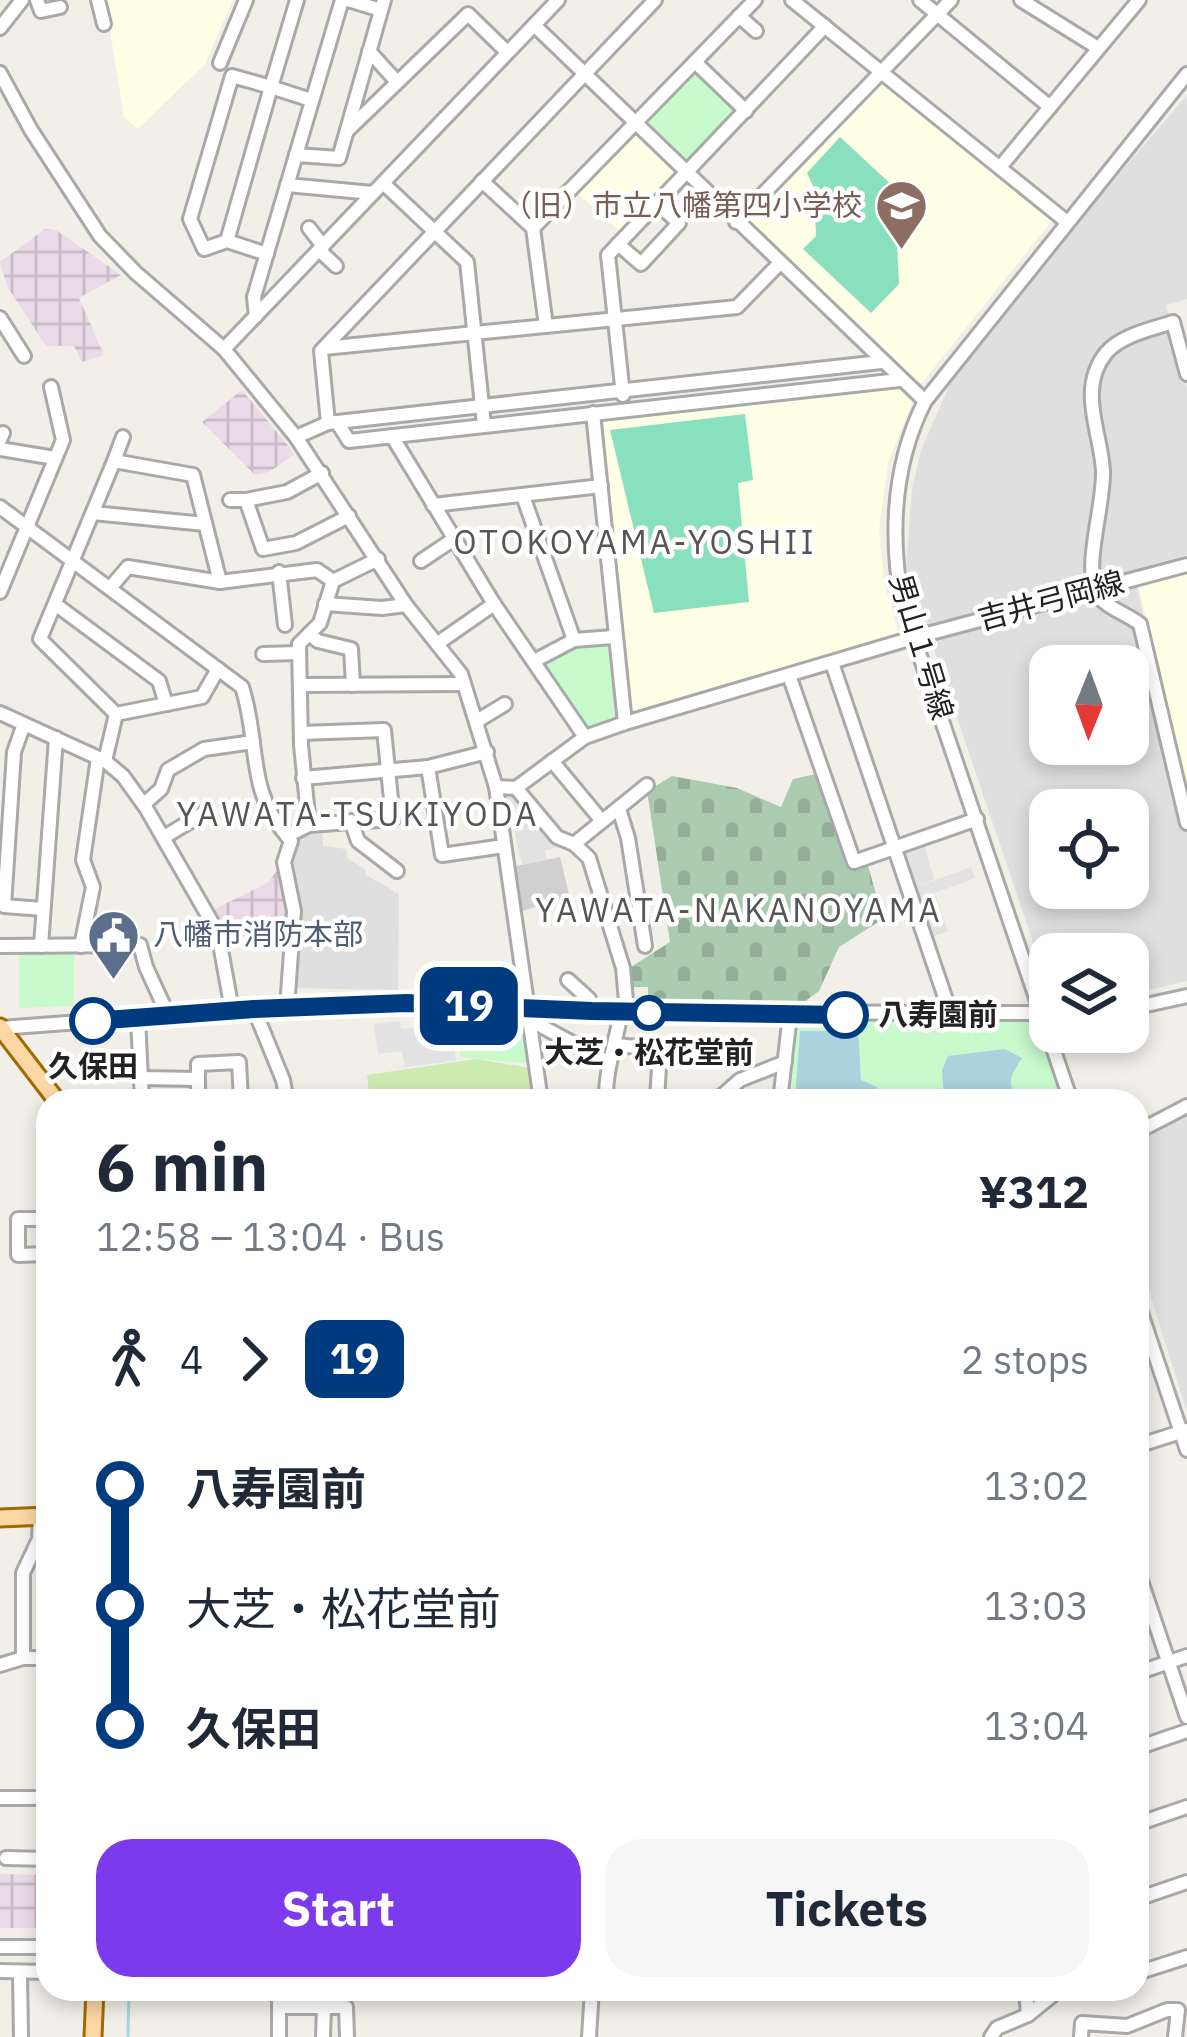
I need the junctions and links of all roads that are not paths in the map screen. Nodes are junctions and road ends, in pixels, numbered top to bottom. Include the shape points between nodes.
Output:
1 (22, 0) edge
2 (37, 0) edge
3 (98, 0) edge
4 (245, 0) edge
5 (297, 0) edge
6 (345, 0) edge
7 (558, 0) edge
8 (656, 0) edge
9 (754, 0) edge
10 (792, 0) edge
11 (920, 0) edge
12 (951, 0) edge
13 (1021, 0) edge
14 (1139, 0) edge
15 (383, 5) edge
16 (60, 7) dead end
17 (937, 14) junction
18 (739, 16) junction
19 (104, 24) dead end
20 (534, 25) junction
21 (825, 26) junction
22 (0, 28) edge
23 (756, 32) dead end
24 (1098, 48) junction
25 (369, 51) junction
26 (507, 52) junction
27 (220, 63) dead end
28 (696, 63) junction
29 (884, 71) junction
30 (0, 73) edge
31 (1187, 74) edge
32 (584, 75) junction
33 (397, 82) junction
34 (271, 87) junction
35 (311, 100) junction
36 (1050, 107) junction
37 (746, 111) junction
38 (635, 124) junction
39 (346, 132) junction
40 (296, 155) junction
41 (1001, 166) junction
42 (686, 172) junction
43 (482, 181) junction
44 (287, 185) junction
45 (378, 188) junction
46 (657, 203) junction
47 (736, 222) junction
48 (1067, 222) junction
49 (309, 228) dead end
50 (533, 228) junction
51 (434, 232) junction
52 (227, 241) junction
53 (618, 244) junction
54 (321, 248) junction
55 (267, 254) junction
56 (779, 264) junction
57 (336, 266) dead end
58 (256, 316) junction
59 (0, 318) edge
60 (614, 319) junction
61 (546, 326) junction
62 (475, 333) junction
63 (6, 341) edge
64 (324, 348) junction
65 (224, 349) junction
66 (24, 356) dead end
67 (881, 362) junction
68 (1187, 374) edge
69 (762, 375) junction
70 (899, 380) junction
71 (51, 387) dead end
72 (623, 391) junction
73 (763, 394) junction
74 (926, 401) junction
75 (482, 406) junction
76 (624, 408) junction
77 (593, 413) junction
78 (385, 417) junction
79 (332, 422) junction
80 (484, 424) junction
81 (123, 437) dead end
82 (296, 437) junction
83 (390, 437) junction
84 (0, 449) edge
85 (55, 458) junction
86 (115, 461) junction
87 (322, 473) junction
88 (601, 486) junction
89 (523, 496) junction
90 (230, 500) dead end
91 (246, 500) junction
92 (433, 505) junction
93 (0, 507) edge
94 (93, 513) junction
95 (349, 516) junction
96 (205, 524) junction
97 (27, 526) junction
98 (454, 539) junction
99 (74, 559) junction
100 (378, 559) junction
101 (421, 561) dead end
102 (1187, 565) edge
103 (279, 572) junction
104 (333, 580) junction
105 (220, 582) junction
106 (110, 588) junction
107 (1095, 590) junction
108 (0, 592) edge
109 (56, 604) junction
110 (325, 604) junction
111 (494, 604) junction
112 (406, 605) junction
113 (285, 625) dead end
114 (309, 634) junction
115 (613, 637) junction
116 (916, 638) junction
117 (574, 640) junction
118 (438, 643) junction
119 (299, 653) junction
120 (263, 654) dead end
121 (536, 661) junction
122 (832, 663) junction
123 (218, 669) junction
124 (789, 675) junction
125 (464, 684) junction
126 (300, 685) junction
127 (353, 686) junction
128 (166, 704) junction
129 (505, 704) dead end
130 (0, 712) edge
131 (116, 714) junction
132 (477, 721) junction
133 (625, 723) junction
134 (24, 724) junction
135 (301, 733) junction
136 (585, 737) junction
137 (56, 738) junction
138 (253, 742) junction
139 (488, 752) junction
140 (101, 759) junction
141 (552, 761) junction
142 (428, 767) junction
143 (389, 771) junction
144 (303, 778) junction
145 (646, 785) dead end
146 (496, 787) junction
147 (516, 788) junction
148 (144, 804) junction
149 (619, 809) junction
150 (206, 812) dead end
151 (393, 819) junction
152 (976, 819) junction
153 (351, 821) junction
154 (602, 821) junction
155 (1187, 823) edge
156 (309, 825) junction
157 (287, 836) junction
158 (164, 837) junction
159 (394, 838) dead end
160 (574, 844) junction
161 (504, 846) junction
162 (895, 849) junction
163 (398, 871) dead end
164 (43, 909) junction
165 (0, 946) edge
166 (40, 946) junction
167 (81, 946) junction
168 (645, 946) dead end
169 (1029, 966) edge
170 (568, 980) dead end
171 (1187, 996) edge
172 (1149, 1004) edge
173 (287, 1007) junction
174 (254, 1009) junction
175 (232, 1010) junction
176 (592, 1011) junction
177 (624, 1012) junction
178 (1029, 1013) edge
179 (528, 1014) junction
180 (168, 1015) junction
181 (790, 1015) junction
182 (951, 1015) junction
183 (138, 1018) junction
184 (0, 1028) edge
185 (0, 1039) edge
186 (616, 1045) junction
187 (1057, 1053) edge
188 (608, 1062) junction
189 (785, 1062) junction
190 (141, 1078) junction
191 (198, 1079) junction
192 (48, 1089) edge
193 (141, 1089) edge
194 (198, 1089) edge
195 (240, 1089) edge
196 (285, 1089) edge
197 (539, 1089) edge
198 (607, 1089) edge
199 (658, 1089) edge
200 (730, 1089) edge
201 (782, 1089) edge
202 (1068, 1089) edge
203 (1187, 1106) edge
204 (1149, 1126) edge
205 (36, 1219) edge
206 (36, 1255) edge
207 (1149, 1333) edge
208 (1184, 1431) edge
209 (1149, 1442) edge
210 (1187, 1450) edge
211 (36, 1516) edge
212 (0, 1518) edge
213 (36, 1545) edge
214 (1149, 1615) edge
215 (1187, 1656) edge
216 (23, 1658) junction
217 (36, 1658) edge
218 (1168, 1661) junction
219 (0, 1665) edge
220 (1149, 1668) edge
221 (1187, 1717) edge
222 (1187, 1731) edge
223 (1149, 1744) edge
224 (0, 1798) edge
225 (36, 1798) edge
226 (1187, 1807) edge
227 (1149, 1820) edge
228 (6, 1858) dead end
229 (36, 1859) edge
230 (1187, 1882) edge
231 (1149, 1895) edge
232 (0, 1947) edge
233 (36, 1947) edge
234 (1187, 1957) edge
235 (1149, 1969) edge
236 (0, 1971) edge
237 (20, 1972) junction
238 (36, 1972) edge
239 (94, 2001) edge
240 (279, 2001) edge
241 (591, 2001) edge
242 (1027, 2001) edge
243 (1045, 2001) edge
244 (279, 2007) junction
245 (324, 2007) junction
246 (1028, 2015) junction
247 (1127, 2032) edge
248 (21, 2037) edge
249 (93, 2037) edge
250 (279, 2037) edge
251 (323, 2037) edge
252 (346, 2037) edge
253 (589, 2037) edge
254 (991, 2037) edge
255 (1081, 2037) edge
256 (1175, 2037) edge

1 - 22 street
2 - 16 street via 41,11
3 - 19 street
4 - 27 street
5 - 34 street
6 - 15 street
6 - 35 street
7 - 20 street
8 - 32 street
9 - 18 street
10 - 21 street
11 - 17 street
12 - 17 street
13 - 24 street
14 - 24 street
15 - 25 street
17 - 29 street
17 - 36 street
18 - 23 street
18 - 28 street
20 - 26 street
20 - 32 street
21 - 29 street
21 - 37 street
24 - 36 street
25 - 33 street
25 - 39 street
26 - 33 street via 468,14
26 - 45 street
28 - 37 street
28 - 38 street
29 - 41 street
29 - 47 street
30 - 65 street via 100,236
31 - 48 street, 男山１号線
32 - 38 street
32 - 43 street
33 - 39 street
34 - 35 street
34 - 52 street
34 - 52 street via 232,76 190,219 204,249
35 - 40 street
36 - 41 street
37 - 42 street
38 - 42 street
38 - 50 street
39 - 40 street via 339,158
40 - 44 street
41 - 48 street
42 - 46 street
42 - 47 street
43 - 50 street
43 - 51 street
44 - 45 street
44 - 55 street
45 - 51 street
45 - 54 street
46 - 53 street
46 - 53 street via 679,223 667,237 641,264
47 - 56 street
48 - 74 street, 男山１号線
49 - 54 street
50 - 61 street
51 - 62 street via 467,262
51 - 64 street
52 - 55 street
53 - 60 street via 608,255
54 - 57 street
54 - 58 street
55 - 58 street
56 - 60 street via 737,307
56 - 67 street
58 - 65 street
59 - 63 street
60 - 61 street
60 - 72 street
61 - 62 street
62 - 64 street
62 - 75 street
63 - 66 street
64 - 79 street
65 - 82 street
67 - 69 street
67 - 70 street
68 - 107 street via 1174,322 1124,339 1097,369 1091,410 1103,469
69 - 72 street
69 - 73 street
70 - 73 street
70 - 74 street
71 - 85 street via 63,440
72 - 75 street
72 - 76 street
73 - 76 street
74 - 116 street, 男山１号線 via 894,517 899,584
75 - 78 street
75 - 80 street
76 - 77 street
77 - 80 street
77 - 88 street
78 - 79 street
78 - 83 street
79 - 82 street
79 - 83 street via 350,441
80 - 83 street
81 - 86 street
82 - 87 street
83 - 92 street
84 - 85 street
85 - 97 street
86 - 94 street
86 - 96 street via 193,476
87 - 91 street via 287,493
87 - 95 street
88 - 89 street
88 - 115 street
89 - 92 street
89 - 117 street
90 - 91 street
91 - 95 street via 263,549 296,543
92 - 98 street
93 - 97 street
94 - 96 street
94 - 99 street
95 - 100 street
96 - 105 street
97 - 99 street
97 - 108 street
98 - 101 street
98 - 111 street
99 - 106 street
99 - 109 street
100 - 104 street
100 - 112 street
102 - 107 street, 吉井弓岡線
103 - 104 street via 317,570
103 - 105 street
103 - 113 street
104 - 110 street
105 - 106 street via 128,567
106 - 123 street
107 - 116 street, 吉井弓岡線
107 - 155 street via 1140,624
109 - 128 street via 160,681
109 - 131 street via 40,639
110 - 112 street
110 - 114 street
111 - 118 street
111 - 121 street
112 - 118 street
114 - 119 street
114 - 127 street via 351,650
115 - 117 street
115 - 133 street
116 - 122 street, 吉井弓岡線
116 - 152 street, 男山１号線
117 - 121 street
118 - 125 street
119 - 120 street
119 - 126 street
121 - 136 street
122 - 124 street, 吉井弓岡線
122 - 162 street
123 - 128 street via 202,698
123 - 138 street via 242,687
124 - 133 street, 吉井弓岡線
124 - 162 street via 854,862
125 - 127 street
125 - 132 street
126 - 127 street
126 - 135 street
128 - 131 street
129 - 132 street
130 - 134 street
131 - 140 street
132 - 139 street
133 - 136 street, 吉井弓岡線
134 - 137 street
134 - 164 street via 14,752 4,906
135 - 143 street via 384,730
135 - 144 street
136 - 141 street, 吉井弓岡線
137 - 140 street
137 - 164 street
138 - 148 street via 204,749 168,770
138 - 157 street via 260,795
139 - 142 street
139 - 146 street
140 - 148 street
140 - 167 street via 83,860 93,887
141 - 147 street, 吉井弓岡線
141 - 154 street
142 - 143 street
142 - 161 street via 442,855
143 - 144 street
143 - 151 street
144 - 156 street
145 - 149 street
146 - 147 street
146 - 161 street
147 - 160 street via 557,837
148 - 158 street
149 - 154 street
149 - 168 street
150 - 158 street
151 - 153 street
151 - 159 street
152 - 162 street
152 - 169 street, 男山１号線
153 - 156 street
153 - 163 street via 358,841
154 - 160 street
156 - 157 street
157 - 173 street via 294,911
158 - 175 street via 218,933
160 - 177 street via 590,858 623,968
161 - 179 street
162 - 182 street
164 - 166 street
165 - 166 street
166 - 167 street
167 - 180 street via 140,945
170 - 176 street
171 - 172 street
173 - 174 street
173 - 179 street via 406,1003
174 - 175 street
174 - 196 street
175 - 180 street
176 - 177 street
176 - 179 street
177 - 181 street
177 - 186 street
178 - 182 street
179 - 188 street
179 - 197 street
180 - 183 street
181 - 182 street
181 - 189 street
183 - 184 street
183 - 190 street
184 - 185 street
184 - 192 main road
186 - 188 street
186 - 199 street via 660,1049
187 - 202 street, 男山１号線
188 - 198 street
189 - 200 street
189 - 201 street
190 - 191 street
190 - 193 street
191 - 194 street
191 - 195 street via 198,1064 239,1062
203 - 204 street
205 - 206 street via 18,1219 17,1255
207 - 208 street
208 - 209 street
208 - 210 street
211 - 212 main road
213 - 216 street via 23,1573
214 - 218 street
215 - 218 street
216 - 217 street
216 - 219 street
218 - 220 street
218 - 221 street
222 - 223 street
224 - 225 street
226 - 227 street
228 - 229 street
230 - 231 street
232 - 233 street
234 - 235 street
236 - 237 street
237 - 238 street
237 - 248 street
239 - 249 main road
240 - 244 street
241 - 253 street
242 - 246 street
243 - 246 street
244 - 245 street
244 - 250 street
245 - 251 street
245 - 252 street via 346,2007
246 - 254 street
247 - 255 street via 1082,2023
247 - 256 street via 1178,2010

